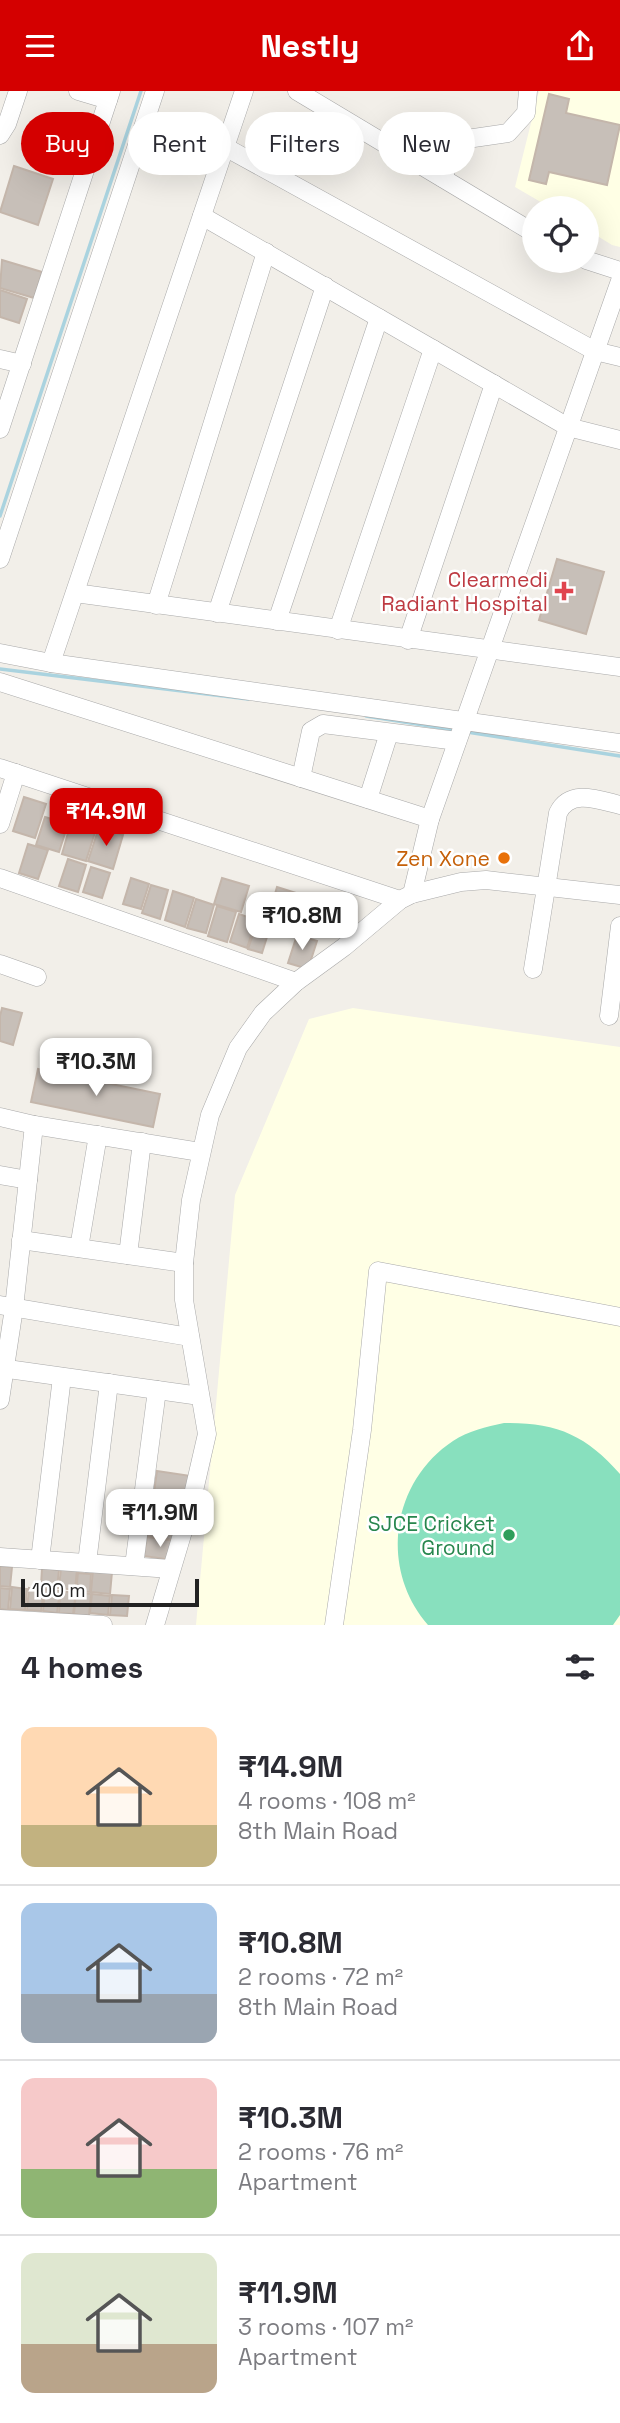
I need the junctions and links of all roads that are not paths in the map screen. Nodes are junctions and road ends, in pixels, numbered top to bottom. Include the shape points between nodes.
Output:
1 (18, 91) edge
2 (78, 91) edge
3 (155, 91) edge
4 (244, 91) edge
5 (297, 91) edge
6 (528, 91) edge
7 (110, 95) edge
8 (231, 129) edge
9 (0, 135) edge
10 (231, 150) edge
11 (216, 175) edge
12 (443, 178) junction
13 (202, 216) junction
14 (522, 226) edge
15 (266, 252) junction
16 (599, 264) edge
17 (620, 271) edge
18 (620, 281) edge
19 (325, 286) junction
20 (379, 318) junction
21 (433, 349) junction
22 (595, 351) junction
23 (620, 358) edge
24 (0, 359) edge
25 (22, 364) junction
26 (494, 384) junction
27 (568, 427) junction
28 (0, 429) edge
29 (620, 440) edge
30 (0, 559) edge
31 (75, 593) junction
32 (156, 605) junction
33 (217, 613) junction
34 (276, 621) junction
35 (338, 630) junction
36 (408, 639) junction
37 (489, 651) junction
38 (0, 653) edge
39 (51, 663) junction
40 (620, 667) edge
41 (0, 682) edge
42 (464, 720) junction
43 (389, 733) junction
44 (457, 741) junction
45 (620, 743) edge
46 (8, 771) edge
47 (301, 778) junction
48 (368, 799) junction
49 (620, 805) edge
50 (430, 818) junction
51 (0, 824) edge
52 (0, 878) edge
53 (547, 886) junction
54 (620, 895) edge
55 (406, 897) junction
56 (620, 926) edge
57 (0, 964) edge
58 (617, 966) edge
59 (533, 969) dead end
60 (37, 977) dead end
61 (296, 982) junction
62 (609, 1016) dead end
63 (0, 1117) edge
64 (34, 1125) junction
65 (98, 1135) junction
66 (142, 1142) junction
67 (200, 1152) junction
68 (0, 1175) edge
69 (28, 1180) junction
70 (21, 1240) junction
71 (79, 1248) junction
72 (128, 1255) junction
73 (184, 1263) junction
74 (7, 1306) edge
75 (620, 1317) edge
76 (190, 1337) junction
77 (2, 1369) edge
78 (62, 1377) junction
79 (109, 1383) junction
80 (157, 1390) junction
81 (200, 1396) junction
82 (0, 1399) edge
83 (0, 1557) edge
84 (40, 1560) junction
85 (87, 1563) junction
86 (134, 1566) junction
87 (171, 1569) junction
88 (0, 1619) edge
89 (103, 1625) edge
90 (155, 1625) edge
91 (334, 1625) edge

1 - 9 street
2 - 7 street
3 - 30 street
4 - 8 street
5 - 12 street
6 - 12 street via 526,113 508,133 460,140
7 - 25 street
10 - 22 street
11 - 13 street
12 - 14 street
13 - 15 street
13 - 31 street
15 - 19 street
15 - 32 street
16 - 17 street
18 - 22 street
19 - 20 street
19 - 33 street
20 - 21 street
20 - 34 street
21 - 26 street
21 - 35 street
22 - 23 street
22 - 27 street
24 - 25 street
25 - 28 street
26 - 27 street
26 - 36 street
27 - 29 street
27 - 37 street
31 - 32 street
31 - 39 street
32 - 33 street
33 - 34 street
34 - 35 street
35 - 36 street
36 - 37 street
37 - 40 street
37 - 42 street
38 - 39 street
39 - 42 street
41 - 47 street
42 - 44 street
42 - 45 street
43 - 44 street
43 - 47 street via 323,724 316,727 311,731
43 - 48 street
44 - 50 street
46 - 51 street
46 - 55 street
47 - 48 street
48 - 50 street
49 - 53 street via 587,798 572,798 562,804
50 - 55 street
52 - 61 street
53 - 54 street
53 - 55 street via 486,880
53 - 59 street
55 - 61 street
56 - 58 street
57 - 60 street
58 - 62 street
61 - 67 street via 262,1013 239,1048 210,1115
63 - 64 street
64 - 65 street
64 - 69 street
65 - 66 street
65 - 71 street
66 - 67 street
66 - 72 street
67 - 73 street
68 - 69 street
69 - 70 street
70 - 71 street
70 - 74 street
71 - 72 street
72 - 73 street
73 - 76 street
74 - 76 street
74 - 77 street
75 - 91 street via 378,1272 362,1430
76 - 81 street
77 - 78 street
77 - 82 street
78 - 79 street
78 - 84 street
79 - 80 street
79 - 85 street
80 - 81 street
80 - 86 street
81 - 87 street via 207,1434
83 - 84 street
84 - 85 street
85 - 86 street
86 - 87 street
87 - 90 street
88 - 89 street

